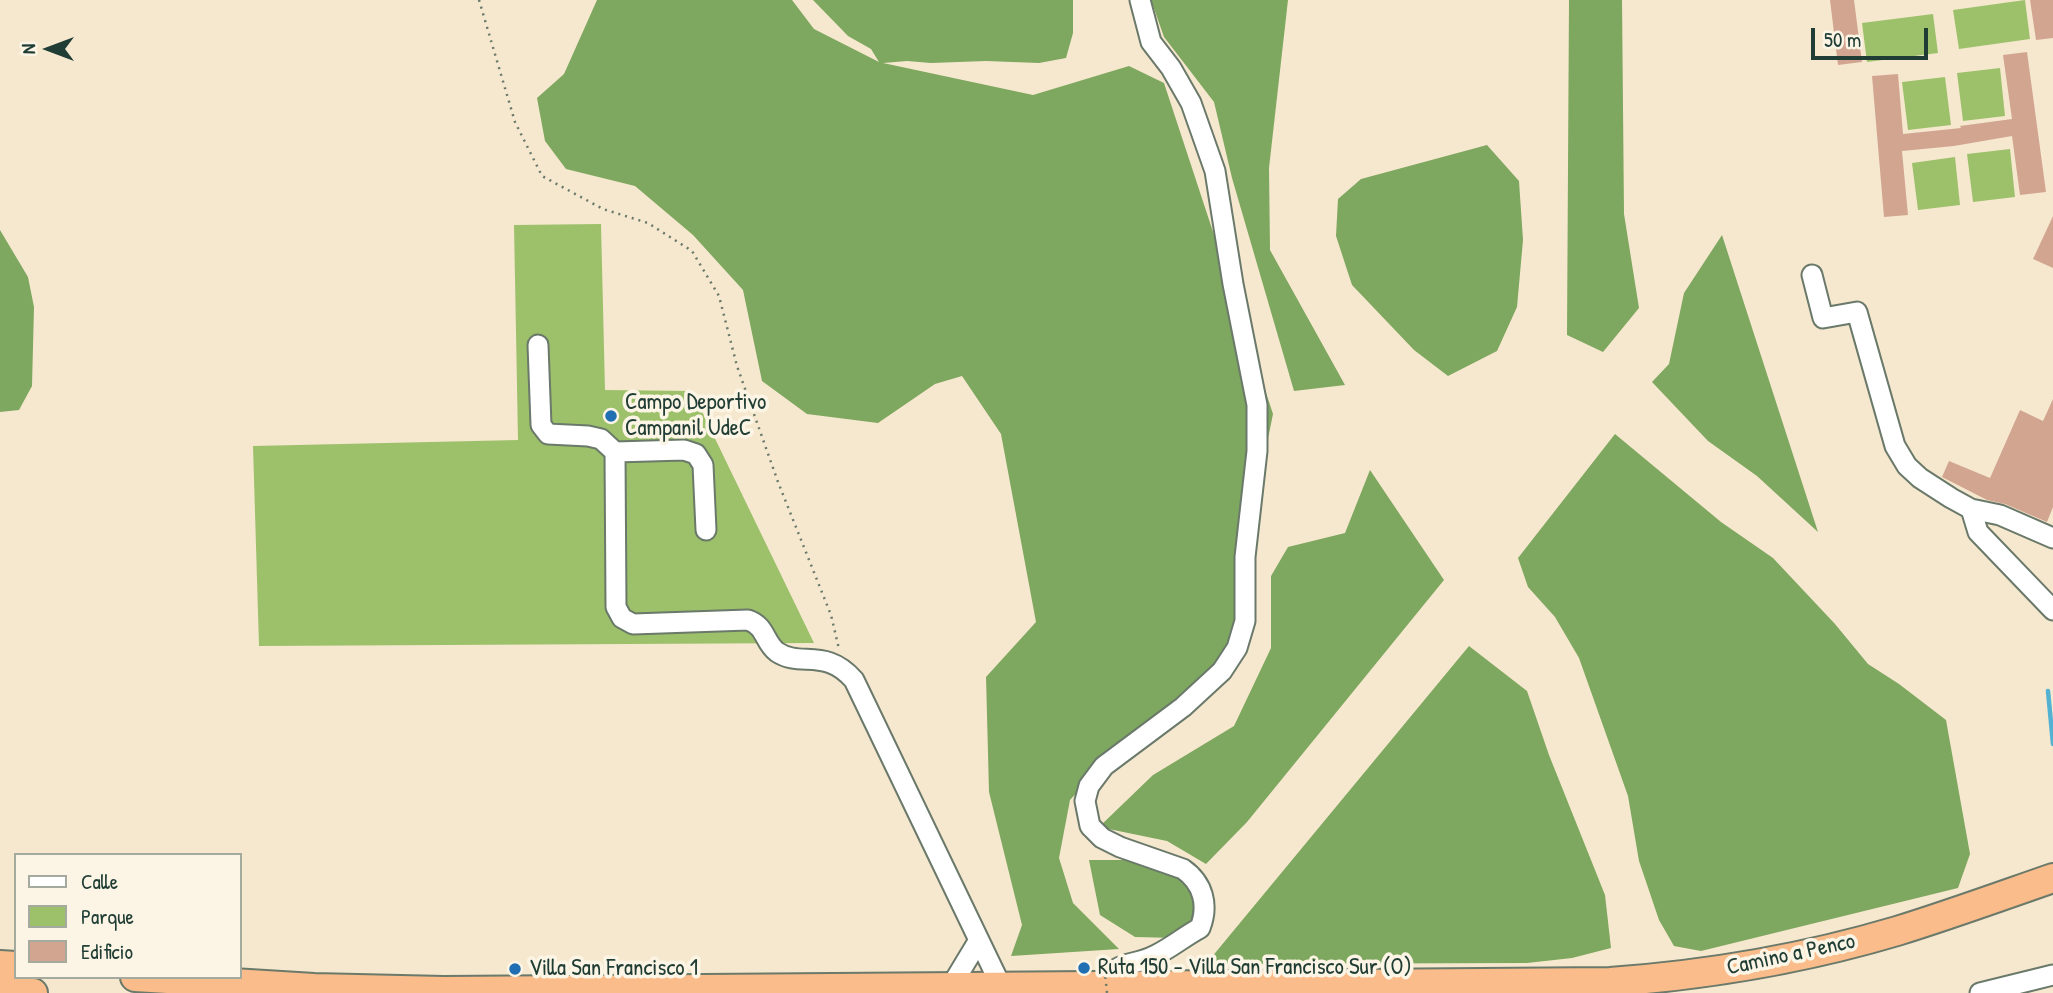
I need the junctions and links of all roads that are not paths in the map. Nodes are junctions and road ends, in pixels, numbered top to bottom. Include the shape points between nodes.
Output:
1 (1140, 0) edge
2 (1812, 275) dead end
3 (538, 345) dead end
4 (615, 452) junction
5 (1971, 509) junction
6 (706, 530) dead end
7 (2053, 538) edge
8 (2053, 610) edge
9 (2053, 878) edge
10 (2053, 896) edge
11 (979, 940) junction
12 (2053, 975) edge
13 (163, 979) edge
14 (1104, 981) edge
15 (950, 988) junction
16 (1002, 988) junction
17 (0, 990) edge
18 (33, 993) edge
19 (1674, 993) edge
20 (1980, 993) edge

1 - 14 street via 1151,42 1191,103 1215,171 1255,386 1257,451 1245,557 1245,621 1237,648 1222,671 1193,698 1104,766 1089,786 1085,801 1090,826 1102,838 1189,873 1202,892 1203,921 1200,928 1154,956 1122,964
2 - 5 street via 1823,318 1857,312 1895,446 1907,466
3 - 4 street via 541,425 548,434 601,439
4 - 6 street via 684,450 696,454 703,465
4 - 11 street via 616,607 622,618 633,624 748,620 758,623 777,652 826,660 844,669 854,680
5 - 7 street via 2000,515
5 - 8 street via 1978,532
9 - 14 highway, Camino a Penco via 1870,938 1697,974 1582,983
10 - 19 highway, Camino a Penco via 1861,956
11 - 15 street
11 - 16 street
12 - 20 street
13 - 15 highway, Camino a Penco via 379,990
14 - 16 highway, Camino a Penco
15 - 16 highway, Camino a Penco
17 - 18 highway

